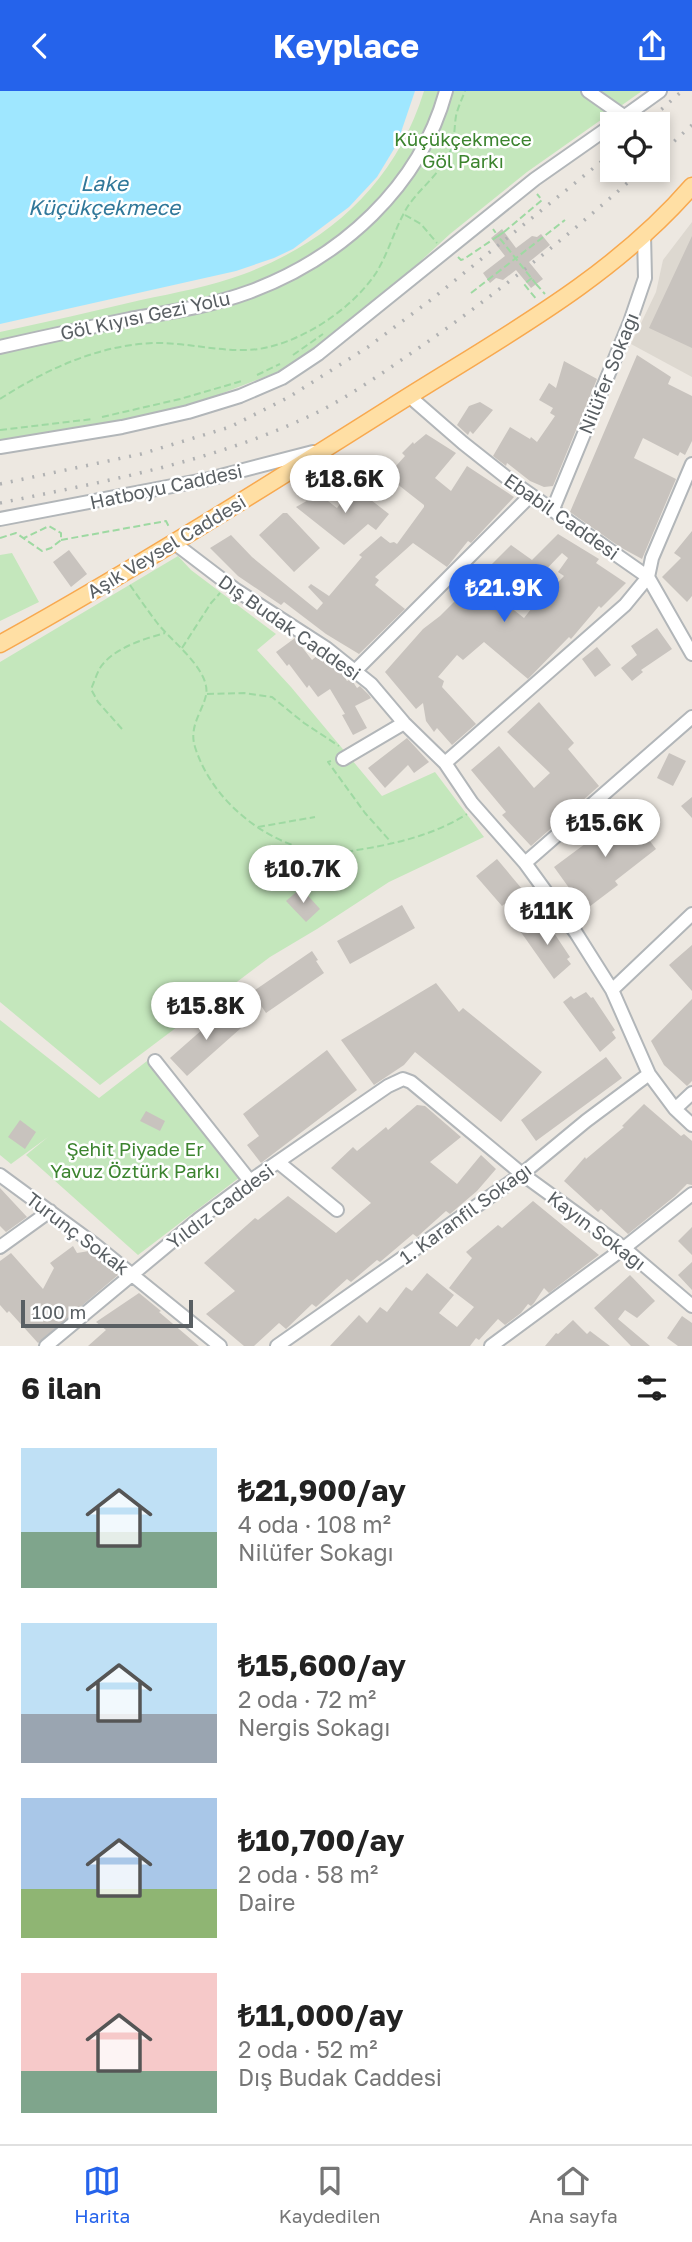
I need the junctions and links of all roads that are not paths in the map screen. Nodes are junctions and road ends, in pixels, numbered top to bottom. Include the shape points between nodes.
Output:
1 (446, 91) edge
2 (588, 91) edge
3 (660, 91) edge
4 (608, 112) edge
5 (631, 112) edge
6 (600, 134) edge
7 (692, 186) edge
8 (644, 234) junction
9 (0, 347) edge
10 (409, 396) junction
11 (0, 447) edge
12 (331, 447) junction
13 (692, 464) edge
14 (531, 495) junction
15 (553, 509) junction
16 (0, 519) edge
17 (173, 537) junction
18 (649, 577) junction
19 (0, 643) edge
20 (692, 654) edge
21 (355, 671) junction
22 (692, 717) edge
23 (404, 723) junction
24 (344, 759) road end
25 (445, 762) junction
26 (525, 863) junction
27 (692, 914) edge
28 (612, 990) junction
29 (155, 1061) dead end
30 (649, 1074) junction
31 (403, 1079) joint
32 (692, 1093) edge
33 (675, 1109) junction
34 (692, 1125) edge
35 (278, 1162) junction
36 (522, 1174) junction
37 (0, 1175) edge
38 (250, 1181) junction
39 (692, 1193) edge
40 (337, 1210) dead end
41 (50, 1211) junction
42 (0, 1247) edge
43 (624, 1248) junction
44 (133, 1274) junction
45 (692, 1305) edge
46 (46, 1346) edge
47 (220, 1346) edge
48 (277, 1346) edge
49 (491, 1346) edge

1 - 9 street, Göl Kıyısı Gezi Yolu via 439,118 420,155 393,194 332,249 292,274 202,306
2 - 4 street
3 - 5 street
6 - 11 street via 535,179 282,378 188,412 122,428
7 - 8 main road, Aşık Veysel Caddesi
8 - 10 main road, Aşık Veysel Caddesi via 603,270 549,300
8 - 15 street, Nilüfer Sokağı via 645,278
10 - 12 main road, Aşık Veysel Caddesi
10 - 14 street, Ebabil Caddesi
12 - 16 street, Hatboyu Caddesi via 209,479
12 - 17 main road, Aşık Veysel Caddesi
13 - 18 street via 652,558
14 - 15 street, Ebabil Caddesi
14 - 21 street
15 - 18 street, Ebabil Caddesi
17 - 19 main road, Aşık Veysel Caddesi via 123,574
17 - 21 street, Dış Budak Caddesi via 228,584
18 - 20 street, Ebabil Caddesi
18 - 25 street via 625,605
21 - 23 street, Dış Budak Caddesi
22 - 26 street
23 - 24 street
23 - 25 street, Dış Budak Caddesi
25 - 26 street, Dış Budak Caddesi via 476,808
26 - 28 street, Dış Budak Caddesi
27 - 28 street
28 - 30 street, Dış Budak Caddesi
29 - 38 street
30 - 33 street, Dış Budak Caddesi
30 - 36 street, 1. Karanfil Sokağı
31 - 35 street, Yıldız Caddesi
31 - 36 street, Kayın Sokağı
32 - 33 street
33 - 34 street, Dış Budak Caddesi
35 - 38 street, Yıldız Caddesi
35 - 40 street
36 - 43 street, Kayın Sokağı
36 - 48 street, 1. Karanfil Sokağı
37 - 41 street, Turunç Sokak
38 - 44 street, Yıldız Caddesi
39 - 43 street
41 - 42 street
41 - 44 street, Turunç Sokak
43 - 45 street, Kayın Sokağı
43 - 49 street
44 - 46 street, Yıldız Caddesi
44 - 47 street, Turunç Sokak

